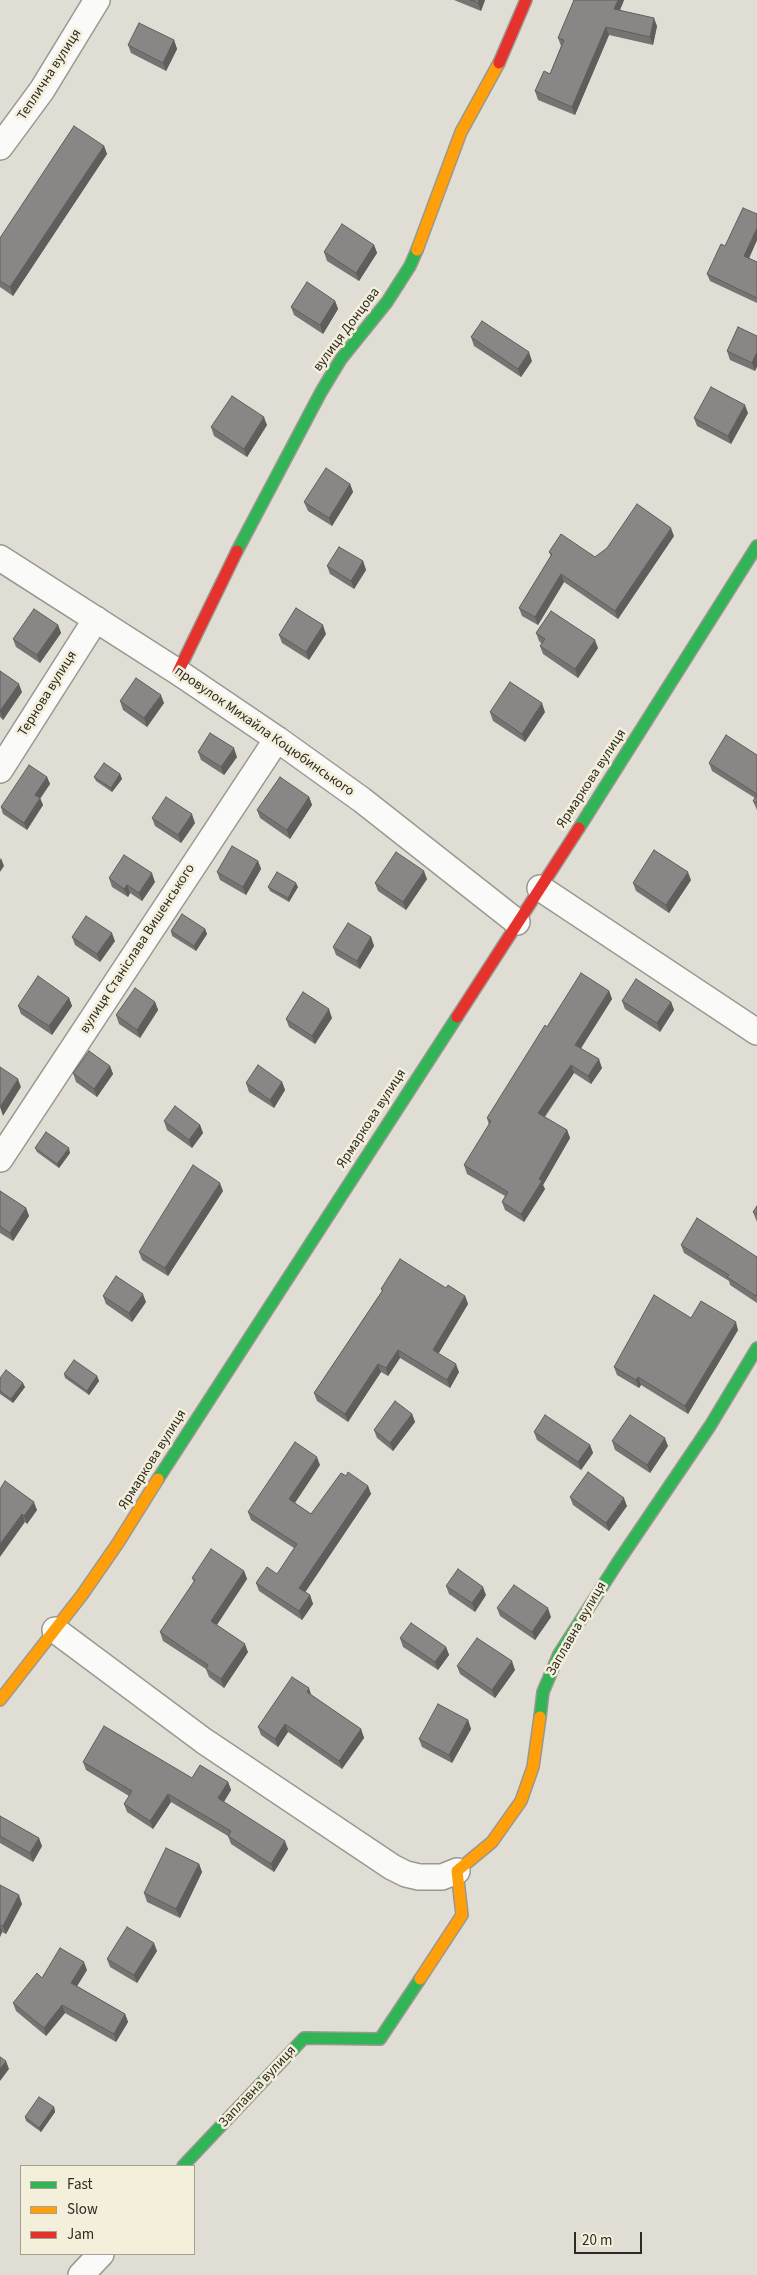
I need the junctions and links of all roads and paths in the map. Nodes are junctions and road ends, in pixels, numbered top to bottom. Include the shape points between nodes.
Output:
1 (97, 0) edge
2 (526, 0) edge
3 (0, 147) edge
4 (757, 546) edge
5 (0, 558) edge
6 (96, 619) junction
7 (178, 672) junction
8 (277, 739) junction
9 (0, 770) edge
10 (540, 888) junction
11 (518, 922) junction
12 (757, 1032) edge
13 (0, 1159) edge
14 (757, 1348) edge
15 (55, 1630) junction
16 (0, 1700) edge
17 (457, 1871) junction
18 (184, 2165) edge
19 (100, 2255) edge
20 (81, 2275) edge

1 - 3 street, Теплична вулиця via 42,90
2 - 7 street, вулиця Донцова via 494,74 460,132 426,231 410,266 387,302 341,359 321,392 227,570
4 - 10 street, Ярмаркова вулиця
5 - 6 street, провулок Михайла Коцюбинського
6 - 7 street, провулок Михайла Коцюбинського
6 - 9 street, Тернова вулиця
7 - 8 street, провулок Михайла Коцюбинського
8 - 11 street, провулок Михайла Коцюбинського
8 - 13 street, вулиця Станіслава Вишенського
10 - 11 street, Ярмаркова вулиця
10 - 12 street
11 - 15 street, Ярмаркова вулиця via 118,1543
14 - 17 street, Заплавна вулиця via 710,1426 612,1570 556,1660 541,1703 533,1767 515,1811 492,1842
15 - 16 street, Ярмаркова вулиця
15 - 17 street via 196,1736 392,1867 419,1878 442,1877
17 - 18 street, Заплавна вулиця via 462,1915 380,2039 304,2038
19 - 20 street

